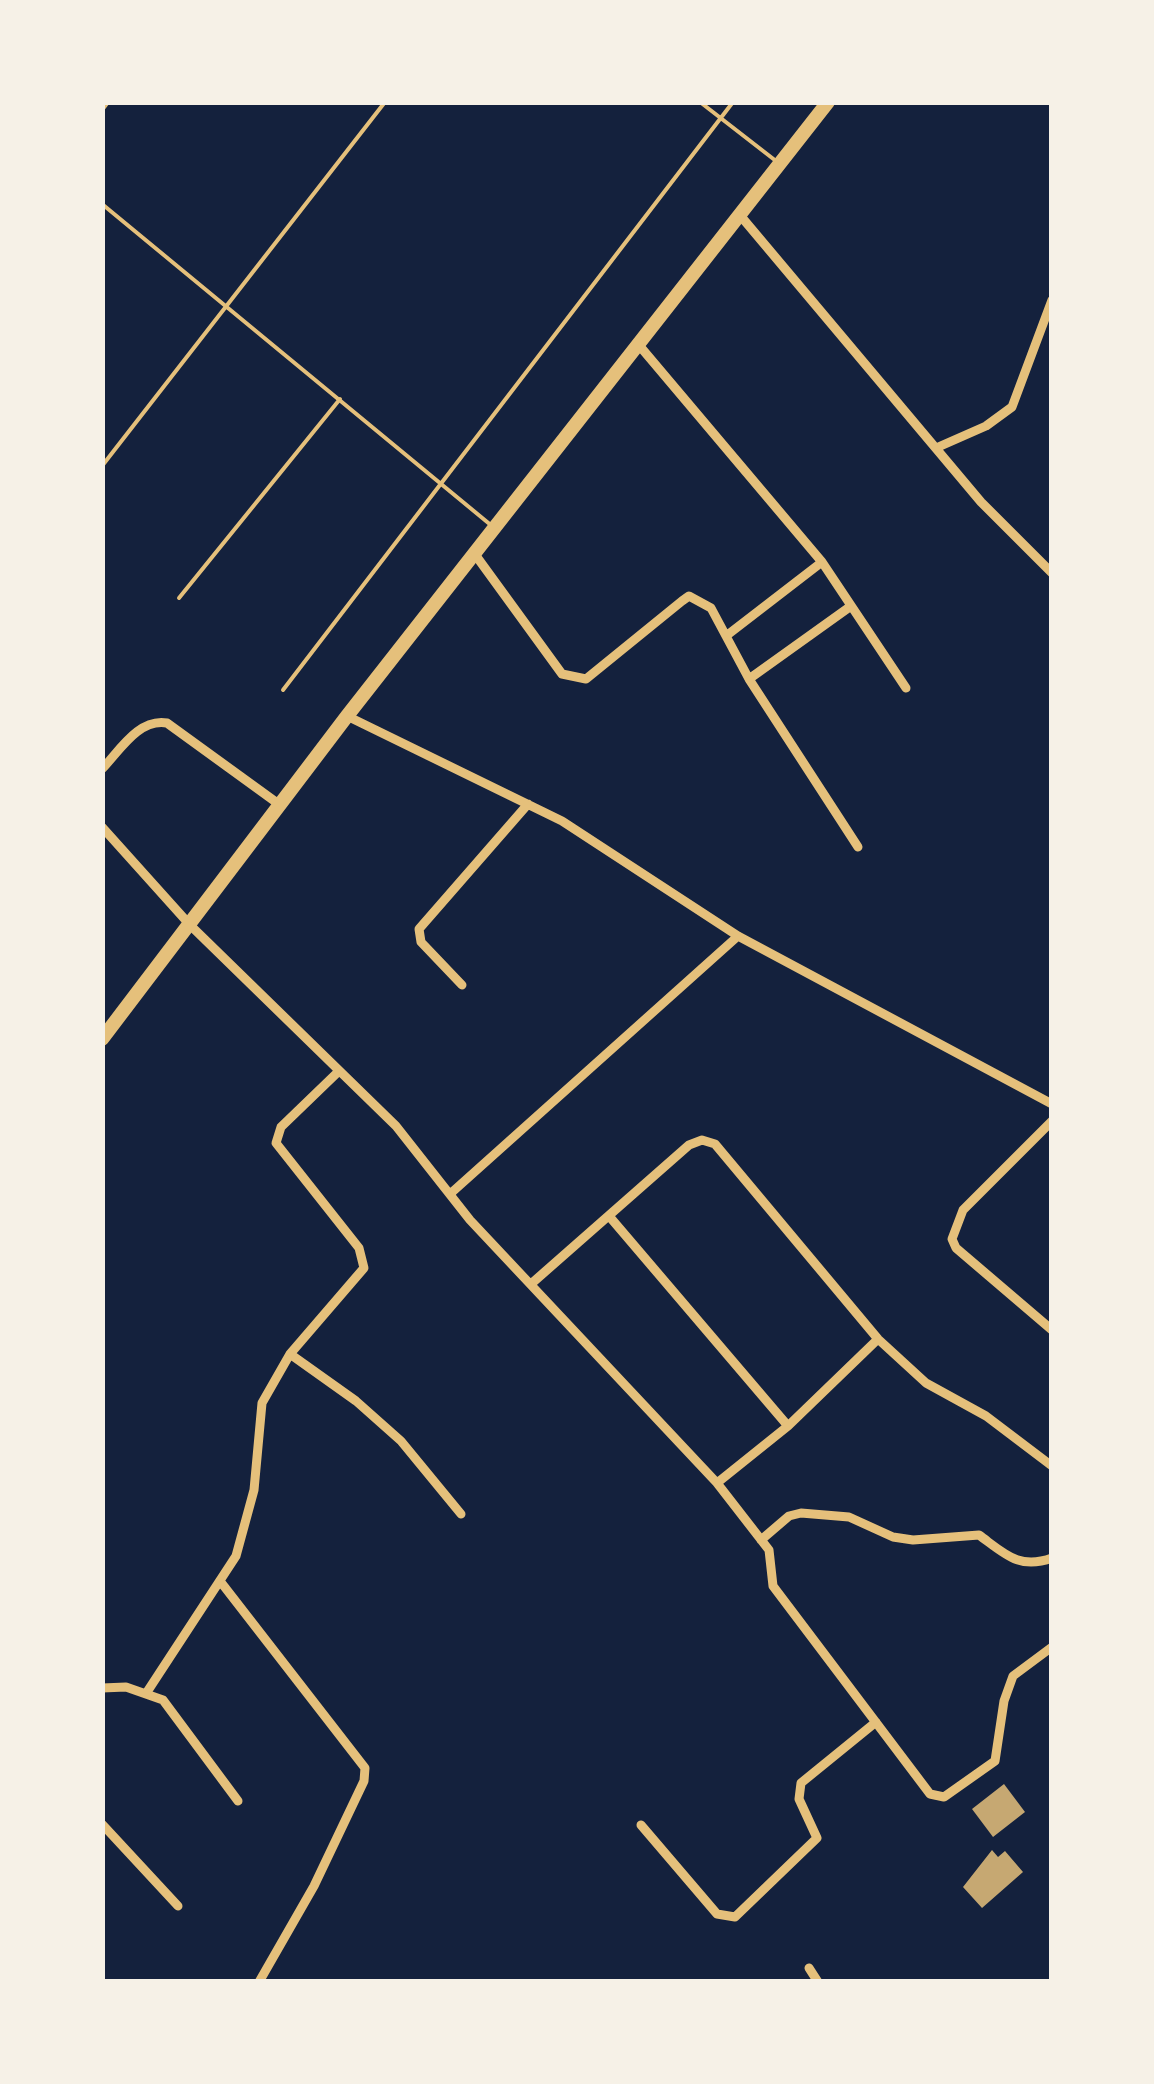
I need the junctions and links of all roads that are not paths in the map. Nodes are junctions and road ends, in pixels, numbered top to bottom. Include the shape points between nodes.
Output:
1 (108, 102) edge
2 (385, 102) edge
3 (700, 102) edge
4 (733, 102) edge
5 (828, 102) edge
6 (102, 110) edge
7 (721, 118) junction
8 (779, 163) junction
9 (102, 204) edge
10 (739, 214) junction
11 (1052, 300) edge
12 (226, 303) junction
13 (638, 344) junction
14 (340, 398) junction
15 (936, 448) junction
16 (102, 466) edge
17 (441, 483) junction
18 (494, 528) junction
19 (474, 554) junction
20 (822, 562) junction
21 (1052, 573) edge
22 (179, 598) dead end
23 (851, 606) junction
24 (726, 636) junction
25 (749, 678) junction
26 (906, 688) dead end
27 (283, 690) dead end
28 (347, 716) junction
29 (102, 768) edge
30 (528, 804) junction
31 (280, 806) junction
32 (102, 826) edge
33 (858, 847) dead end
34 (190, 925) junction
35 (738, 936) junction
36 (462, 985) dead end
37 (102, 1039) edge
38 (339, 1070) junction
39 (1052, 1104) edge
40 (1052, 1121) edge
41 (450, 1194) junction
42 (609, 1216) junction
43 (531, 1284) junction
44 (1052, 1330) edge
45 (878, 1339) junction
46 (290, 1354) junction
47 (788, 1426) junction
48 (1052, 1466) edge
49 (717, 1483) junction
50 (461, 1514) dead end
51 (761, 1540) junction
52 (1052, 1558) edge
53 (220, 1582) junction
54 (1052, 1648) edge
55 (102, 1688) edge
56 (147, 1692) junction
57 (876, 1722) junction
58 (238, 1801) dead end
59 (102, 1824) edge
60 (641, 1825) dead end
61 (178, 1906) dead end
62 (809, 1968) dead end
63 (258, 1982) edge
64 (818, 1982) edge

1 - 6 lane
2 - 12 lane
3 - 7 lane
4 - 7 lane
5 - 8 main road
7 - 8 lane
7 - 17 lane
8 - 10 main road
9 - 12 lane
10 - 13 main road
10 - 15 street
11 - 15 street via 1012,408
12 - 14 lane
12 - 16 lane
13 - 18 main road
13 - 20 street
14 - 17 lane
14 - 22 lane
15 - 21 street
17 - 18 lane
17 - 27 lane
18 - 19 main road
19 - 24 street via 570,678 586,678 689,596 711,608
19 - 28 main road
20 - 23 street
20 - 24 street
23 - 25 street
23 - 26 street
24 - 25 street
25 - 33 street
28 - 30 street
28 - 31 main road
29 - 31 street via 154,721
30 - 35 street
30 - 36 street via 419,929 421,942
31 - 34 main road
32 - 34 street
34 - 37 main road
34 - 38 street
35 - 39 street
35 - 41 street
38 - 41 street via 396,1126
38 - 46 street via 281,1127 276,1143 359,1248 364,1268
40 - 44 street via 963,1210 952,1239
41 - 43 street
42 - 43 street
42 - 45 street via 689,1145 715,1144
42 - 47 street
43 - 49 street
45 - 47 street
45 - 48 street via 926,1383 986,1416
46 - 50 street via 401,1440
46 - 53 street via 262,1403 247,1527
47 - 49 street
49 - 51 street
51 - 52 street via 790,1516 829,1514 912,1540 979,1534 1032,1566
51 - 57 street via 772,1560 773,1586
53 - 56 street
53 - 63 street via 364,1768 364,1781 314,1886
54 - 57 street via 1014,1676 995,1761 944,1797 930,1794
55 - 56 street
56 - 58 street via 163,1700
57 - 60 street via 800,1783 799,1800 817,1838 735,1917 717,1914
59 - 61 street
62 - 64 street

